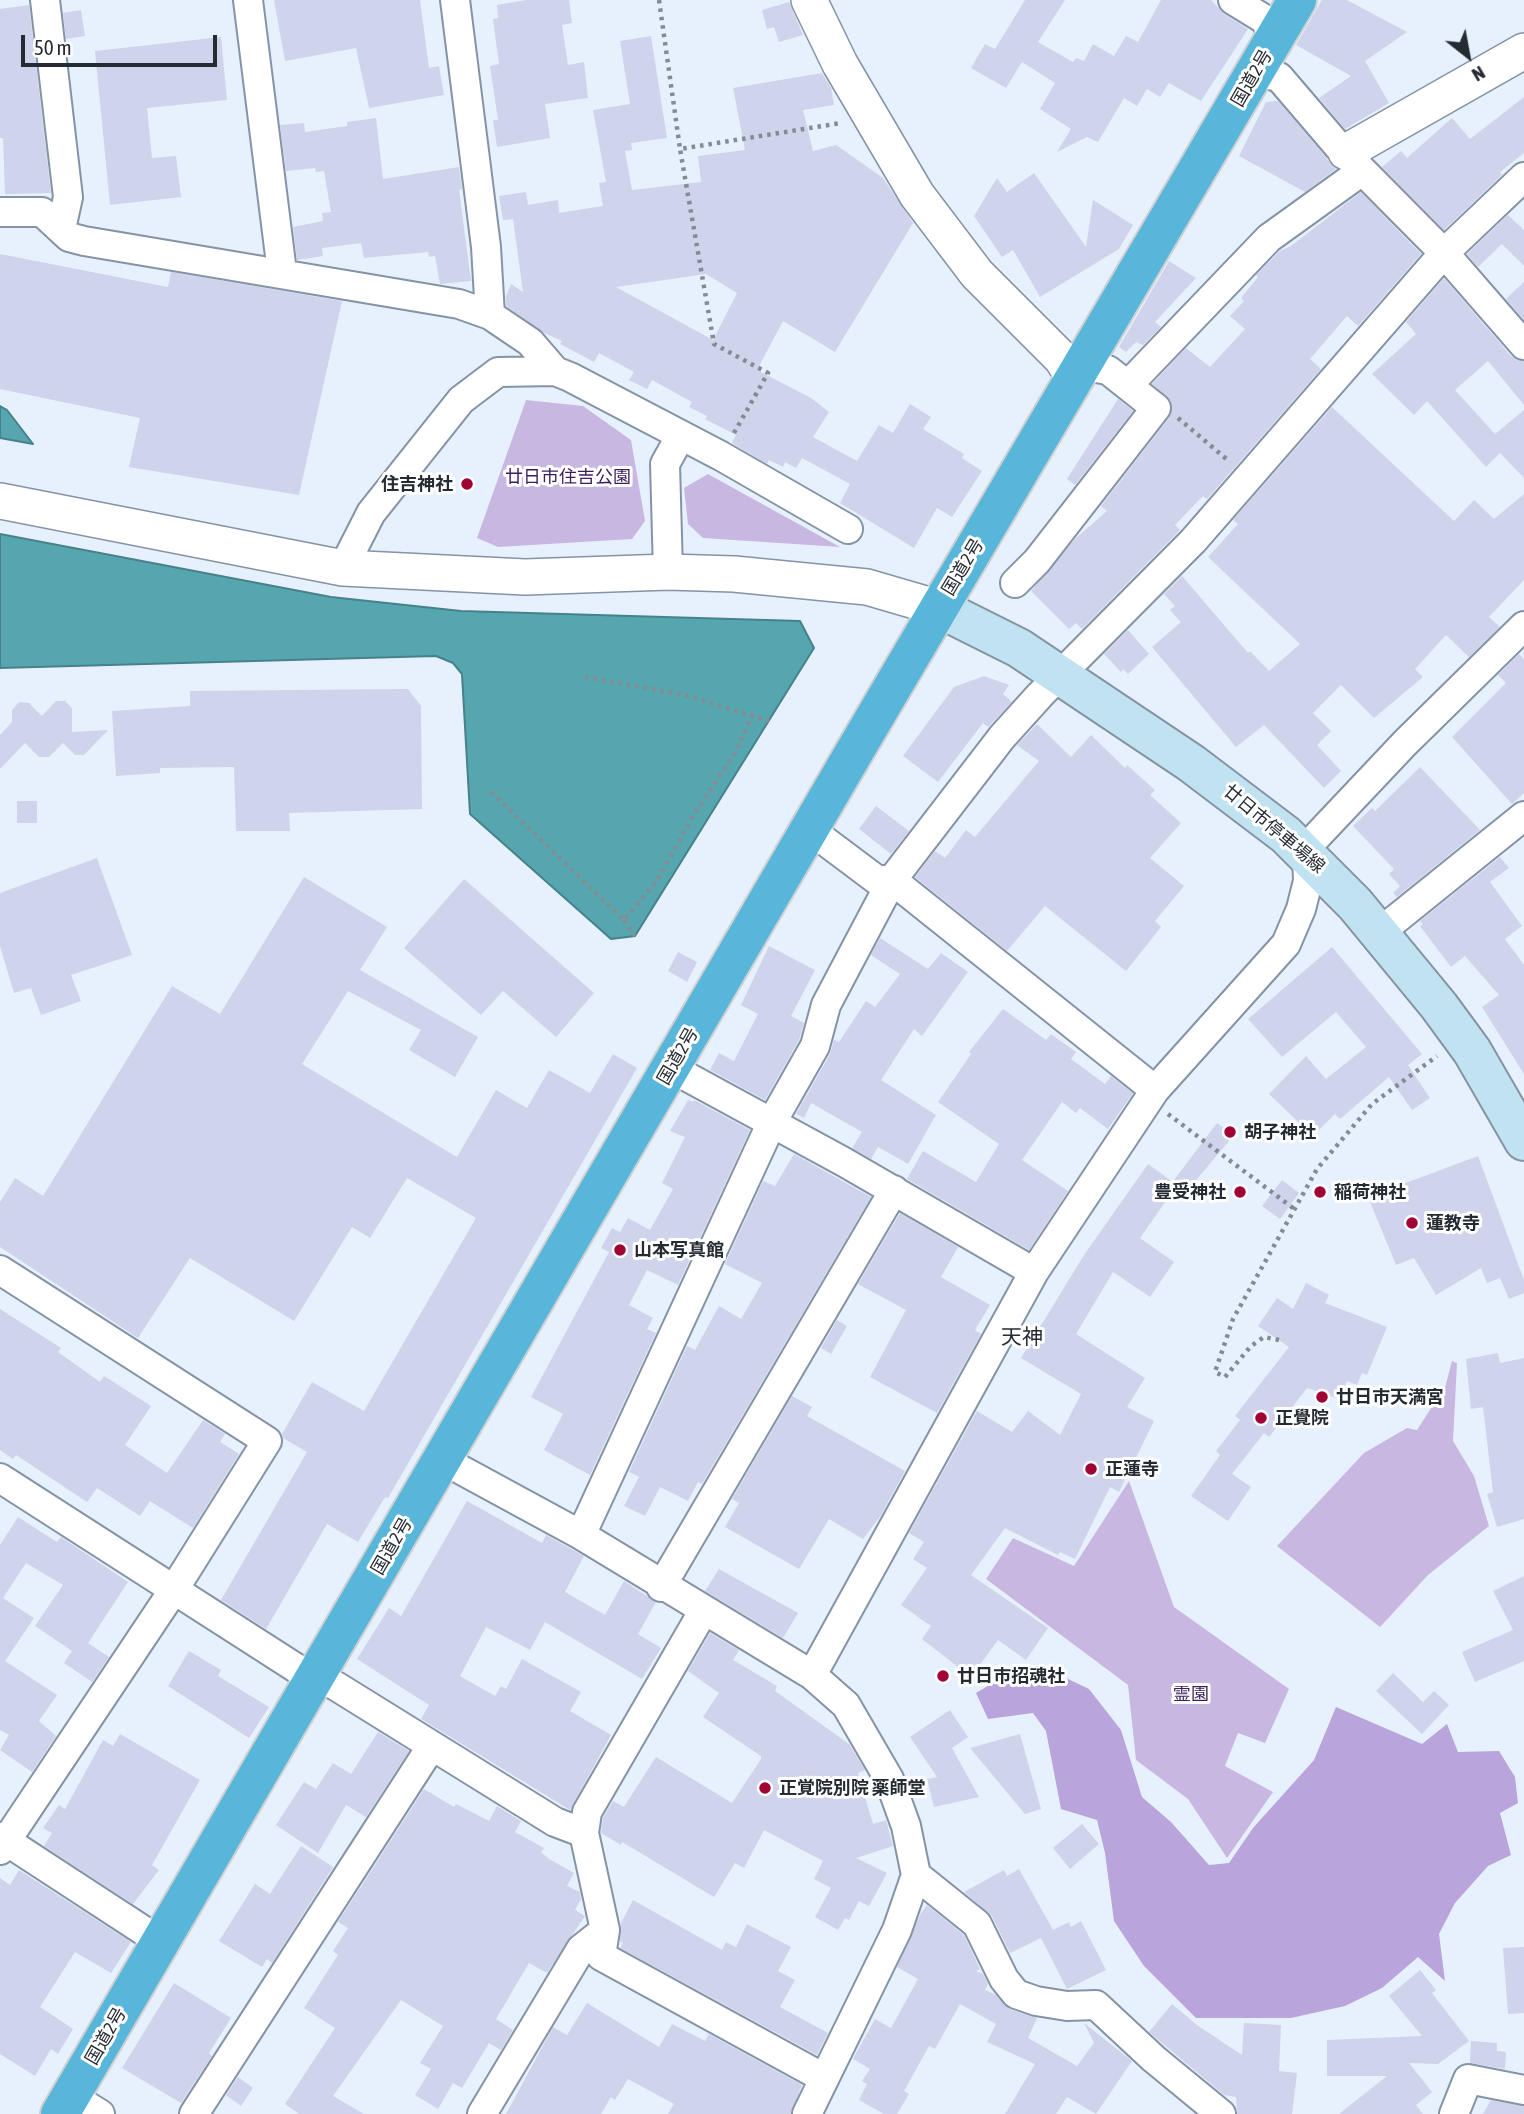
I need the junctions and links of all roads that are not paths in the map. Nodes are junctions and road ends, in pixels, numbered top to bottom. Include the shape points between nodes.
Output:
1 (46, 0) edge
2 (248, 0) edge
3 (455, 0) edge
4 (809, 0) edge
5 (1233, 0) edge
6 (1297, 0) edge
7 (1275, 37) junction
8 (1524, 51) edge
9 (1256, 72) junction
10 (1354, 162) junction
11 (1524, 177) edge
12 (0, 212) edge
13 (61, 229) junction
14 (1444, 253) junction
15 (282, 272) junction
16 (490, 316) junction
17 (1524, 345) edge
18 (555, 371) junction
19 (1080, 373) junction
20 (1128, 385) junction
21 (681, 435) junction
22 (0, 502) edge
23 (848, 529) dead end
24 (343, 568) junction
25 (668, 572) junction
26 (1015, 583) dead end
27 (939, 608) junction
28 (1524, 626) edge
29 (1059, 675) junction
30 (1524, 816) edge
31 (809, 829) junction
32 (1305, 853) junction
33 (892, 880) junction
34 (1380, 932) junction
35 (671, 1068) junction
36 (1151, 1095) junction
37 (772, 1122) junction
38 (1524, 1142) edge
39 (894, 1189) junction
40 (0, 1270) edge
41 (1034, 1272) junction
42 (443, 1460) junction
43 (4, 1490) edge
44 (581, 1535) junction
45 (661, 1587) junction
46 (173, 1591) junction
47 (704, 1610) junction
48 (812, 1675) junction
49 (315, 1678) junction
50 (430, 1747) junction
51 (584, 1833) junction
52 (2, 1843) edge
53 (916, 1875) junction
54 (605, 1930) junction
55 (161, 1942) junction
56 (822, 2077) junction
57 (1524, 2090) edge
58 (77, 2108) edge
59 (194, 2114) edge
60 (482, 2114) edge
61 (807, 2114) edge
62 (1221, 2114) edge
63 (1454, 2114) edge

1 - 13 street via 68,197
2 - 15 street
3 - 16 street via 486,247
4 - 19 street via 870,119 945,235 977,274
5 - 7 street via 1264,19
6 - 7 highway, 国道2号
7 - 9 highway, 国道2号
8 - 10 street
9 - 10 street via 1279,77
9 - 19 highway, 国道2号
10 - 14 street
10 - 20 street via 1269,238
11 - 14 street
12 - 13 street via 42,212
13 - 15 street via 69,237 84,240
14 - 17 street
14 - 29 street via 1193,541
15 - 16 street via 425,296
16 - 18 street via 530,342
18 - 21 street
18 - 24 street via 498,372 461,400 371,513
19 - 20 street via 1108,370
19 - 27 highway, 国道2号
20 - 26 street via 1156,408
21 - 23 street
21 - 25 street via 665,464
22 - 24 street
24 - 25 street via 525,577
25 - 27 street via 840,584
27 - 29 main road, 廿日市停車場線 via 996,634
27 - 31 highway, 国道2号
28 - 32 street via 1405,743
29 - 32 main road, 廿日市停車場線 via 1230,790
29 - 33 street via 1002,737
30 - 34 street
31 - 33 street via 877,880
31 - 35 highway, 国道2号
32 - 34 main road, 廿日市停車場線
32 - 36 street via 1305,890 1286,944
33 - 36 street
33 - 37 street via 826,1005 815,1046
34 - 38 main road, 廿日市停車場線 via 1472,1051
35 - 37 street
35 - 42 highway, 国道2号
36 - 41 street
37 - 39 street
37 - 44 street
39 - 41 street
39 - 45 street
40 - 46 street via 267,1441
41 - 48 street
42 - 44 street
42 - 49 highway, 国道2号
43 - 46 street
44 - 45 street
45 - 47 street
46 - 49 street
46 - 52 street
47 - 48 street
47 - 51 street via 587,1812
48 - 53 street via 846,1705 889,1779 906,1826
49 - 50 street via 336,1686
49 - 55 highway, 国道2号
50 - 51 street via 555,1822
50 - 59 street
51 - 54 street
52 - 55 street
53 - 56 street via 897,1930
53 - 62 street via 977,1924 1016,1994 1046,2003 1096,2005
54 - 56 street via 601,1956
54 - 60 street via 581,1949
55 - 58 highway, 国道2号
56 - 61 street
57 - 63 street via 1468,2079

